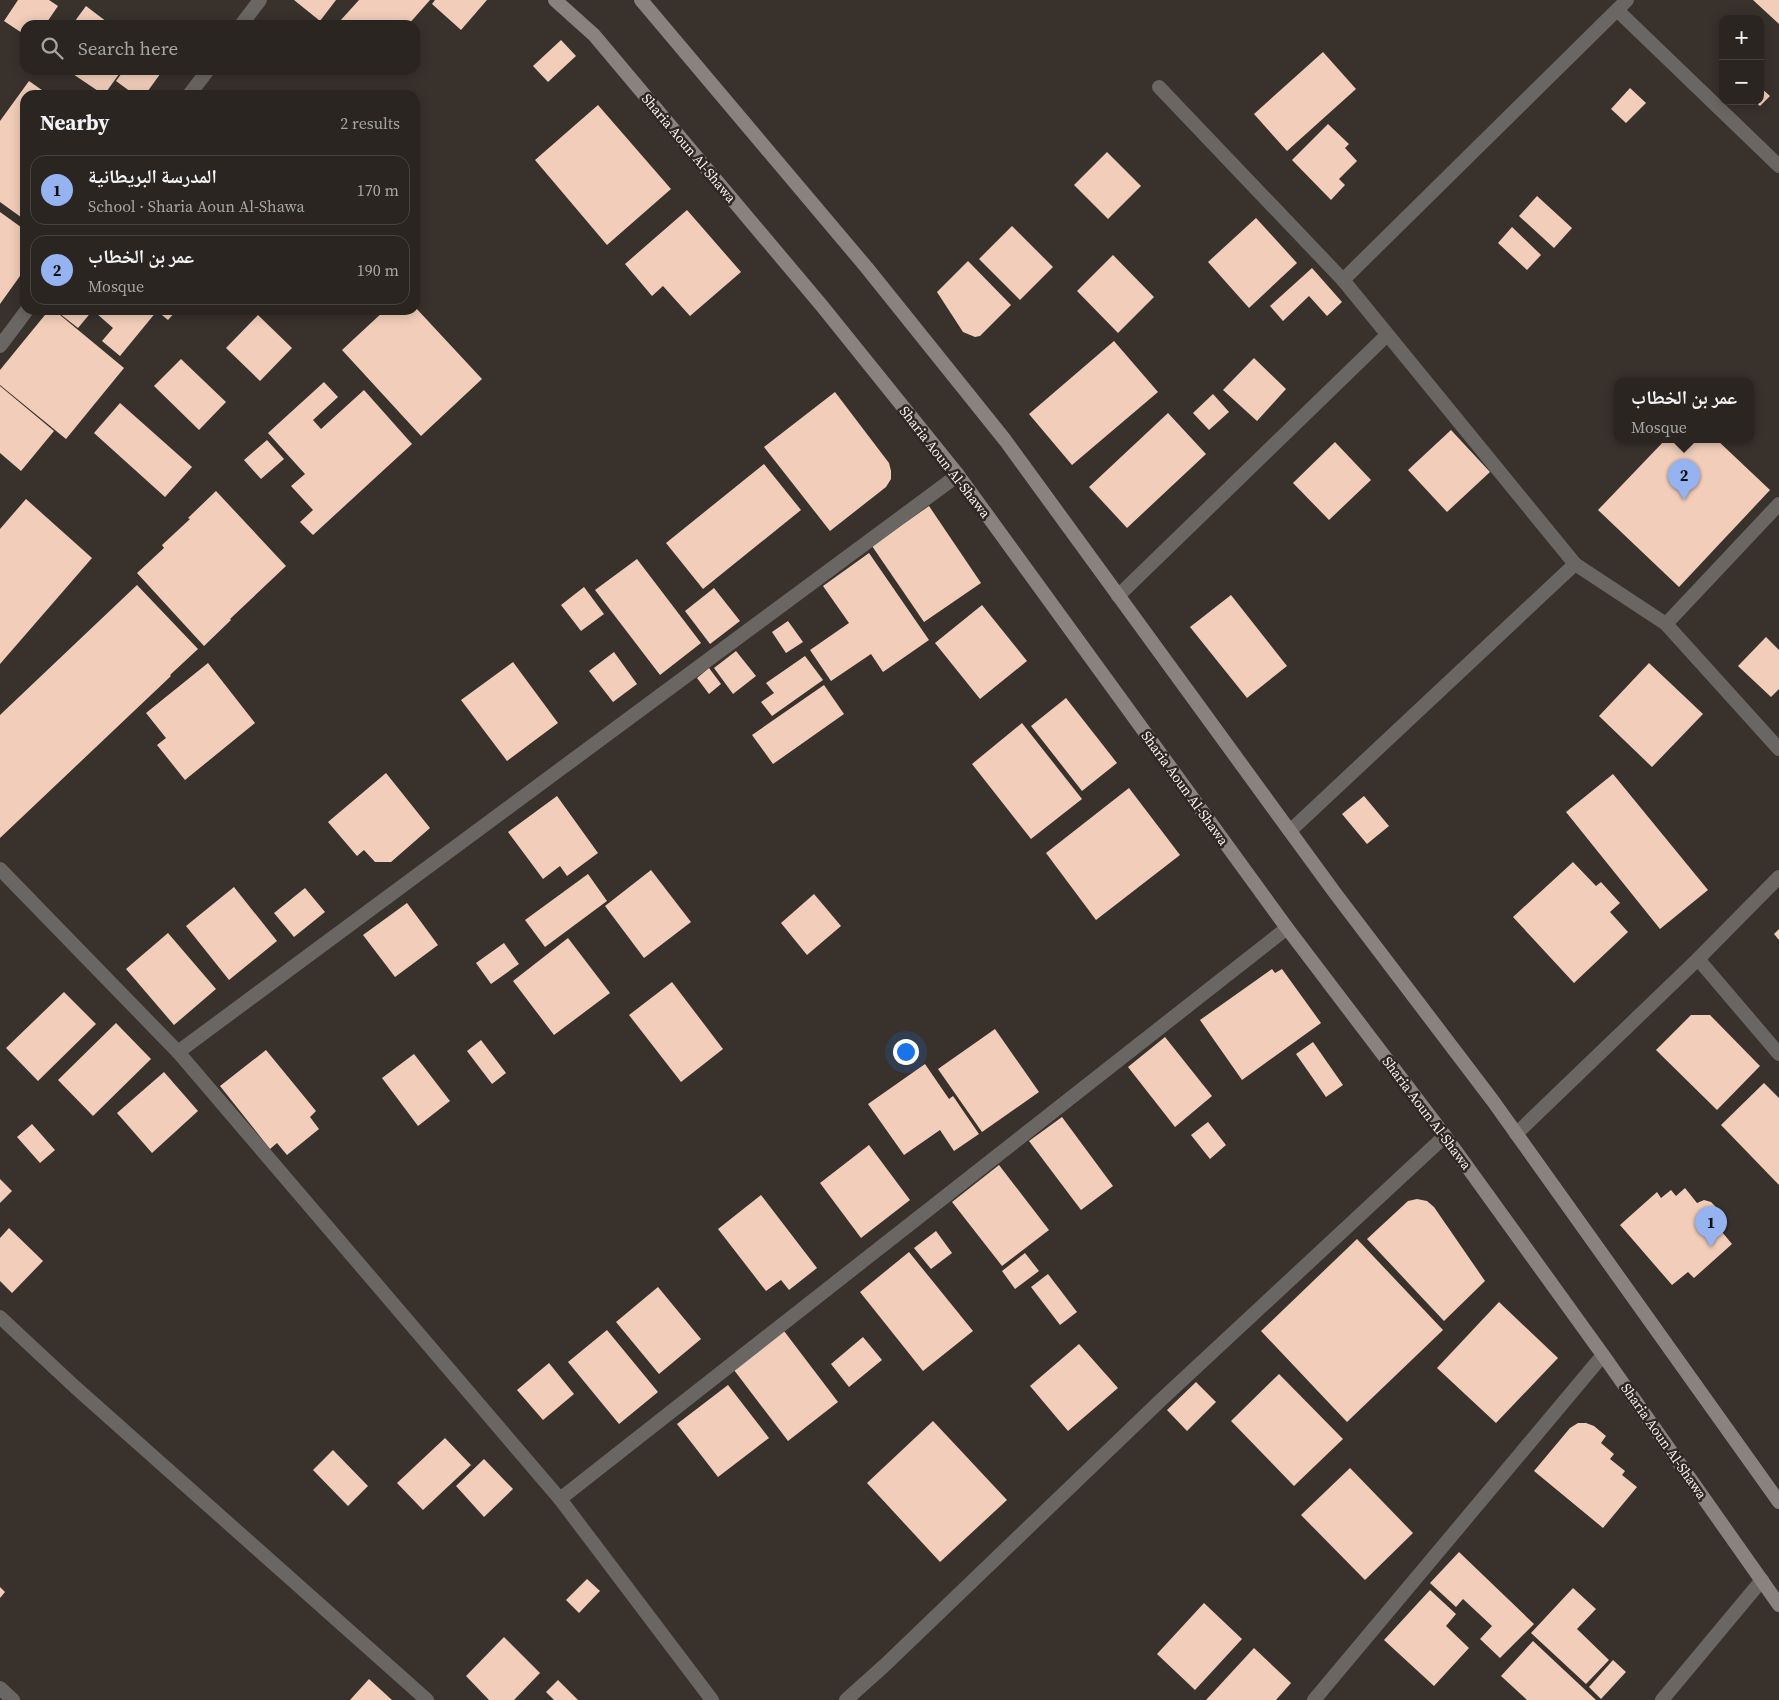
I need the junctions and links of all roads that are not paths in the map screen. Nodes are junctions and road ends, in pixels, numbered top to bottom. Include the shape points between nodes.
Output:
1 (260, 0) edge
2 (555, 0) edge
3 (641, 0) edge
4 (1627, 0) edge
5 (1617, 10) junction
6 (245, 20) edge
7 (204, 75) edge
8 (1159, 87) dead end
9 (193, 90) edge
10 (1779, 166) edge
11 (1343, 280) junction
12 (23, 315) edge
13 (1387, 335) junction
14 (0, 346) edge
15 (958, 476) junction
16 (1779, 504) edge
17 (1575, 564) junction
18 (1118, 596) junction
19 (1666, 624) junction
20 (1779, 749) edge
21 (1290, 831) junction
22 (0, 869) edge
23 (1779, 877) edge
24 (1287, 928) junction
25 (1698, 959) junction
26 (178, 1052) junction
27 (1779, 1054) edge
28 (1516, 1134) junction
29 (1445, 1136) junction
30 (0, 1317) edge
31 (1603, 1355) junction
32 (560, 1499) junction
33 (1779, 1502) edge
34 (1762, 1580) junction
35 (1779, 1605) edge
36 (0, 1688) edge
37 (13, 1700) edge
38 (427, 1700) edge
39 (712, 1700) edge
40 (846, 1700) edge
41 (1314, 1700) edge
42 (1662, 1700) edge

1 - 6 street
2 - 15 main road, Sharia Aoun Al-Shawa via 601,43 822,306
3 - 18 main road via 867,268 1005,440
4 - 5 street
5 - 10 street
5 - 11 street
7 - 9 street
8 - 11 street
11 - 13 street
12 - 14 street
13 - 17 street
13 - 18 street
15 - 24 main road, Sharia Aoun Al-Shawa
15 - 26 street
16 - 19 street
17 - 19 street
17 - 21 street
18 - 21 main road
19 - 20 street
21 - 28 main road
22 - 26 street
23 - 25 street
24 - 29 main road, Sharia Aoun Al-Shawa
24 - 32 street
25 - 27 street
25 - 28 street
26 - 32 street
28 - 33 main road
29 - 31 main road, Sharia Aoun Al-Shawa
29 - 40 street via 1162,1399
30 - 38 street via 82,1394
31 - 34 main road, Sharia Aoun Al-Shawa
31 - 41 street
32 - 39 street
34 - 35 main road, Sharia Aoun Al-Shawa
34 - 42 street
36 - 37 street

